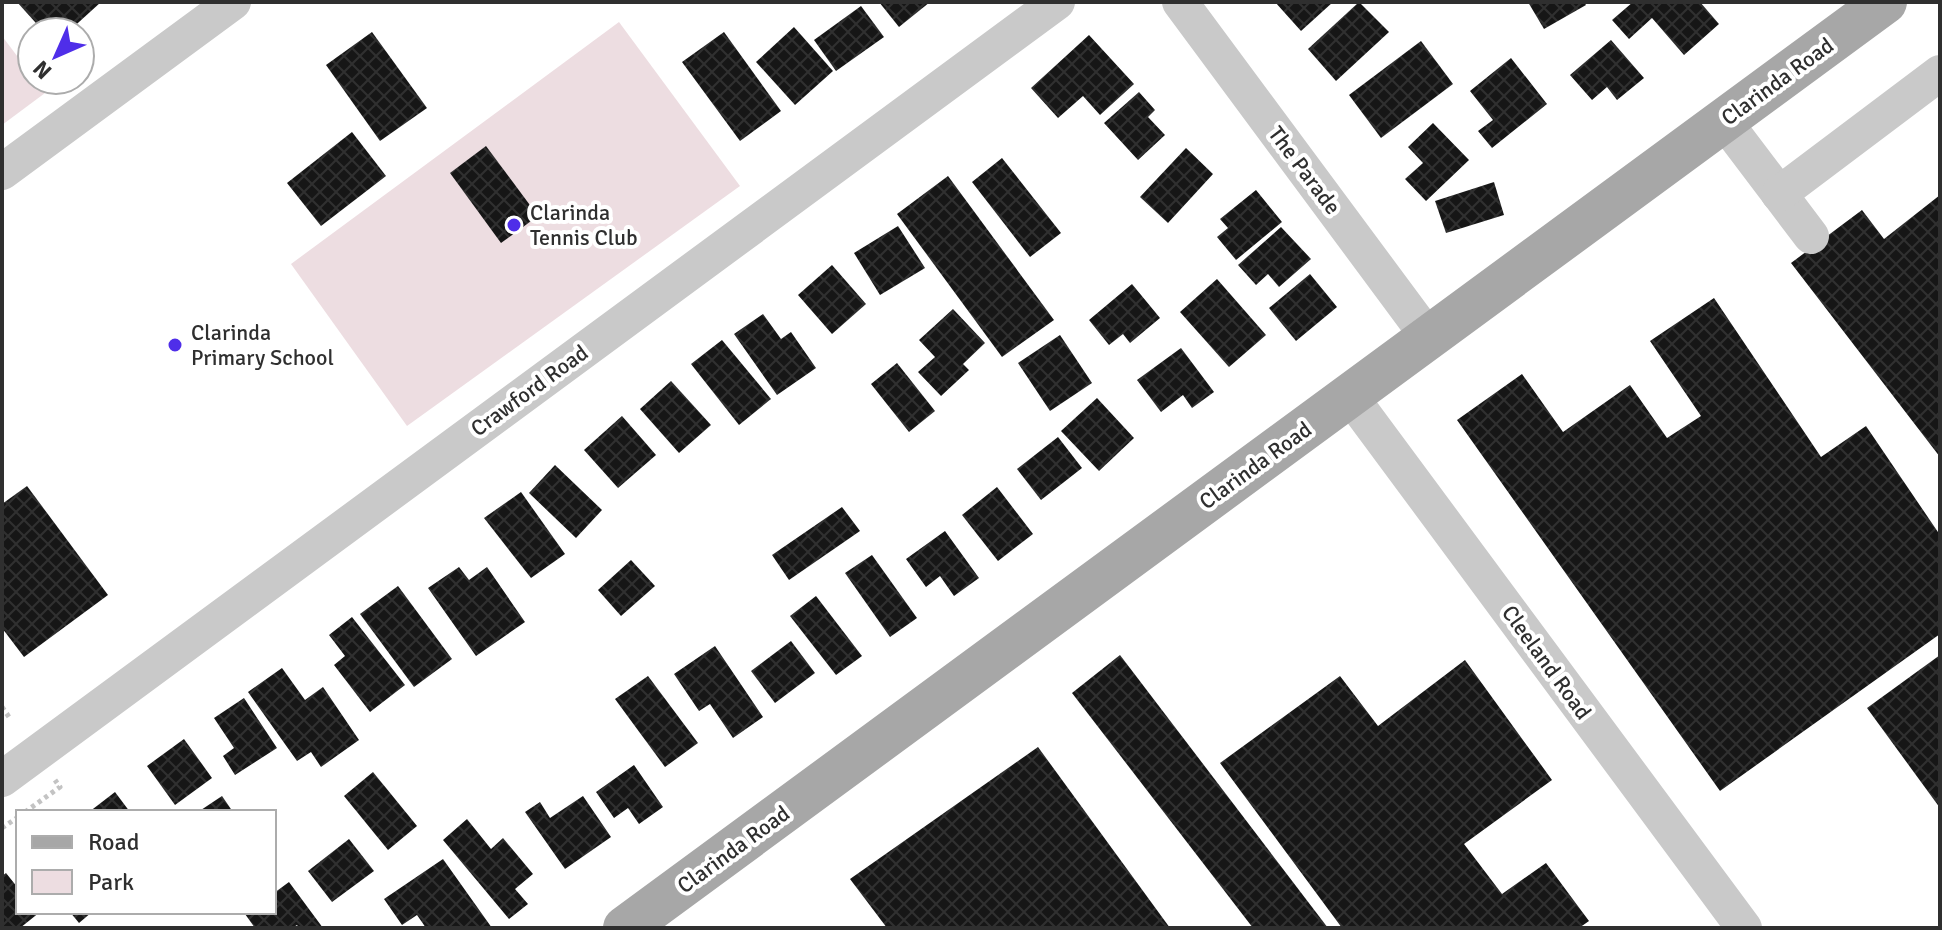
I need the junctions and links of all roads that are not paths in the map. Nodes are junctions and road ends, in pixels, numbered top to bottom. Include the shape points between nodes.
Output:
1 (233, 2) edge
2 (1057, 2) edge
3 (1180, 2) edge
4 (1885, 2) edge
5 (1940, 73) edge
6 (1724, 121) junction
7 (2, 172) edge
8 (1779, 194) junction
9 (1811, 236) dead end
10 (1429, 338) junction
11 (1350, 396) junction
12 (2, 779) edge
13 (625, 928) edge
14 (1744, 928) edge

1 - 7 street
2 - 12 street, Crawford Road
3 - 10 street, The Parade
4 - 6 main road, Clarinda Road
5 - 8 street
6 - 8 street
6 - 10 main road, Clarinda Road
8 - 9 street
10 - 11 main road, Clarinda Road
11 - 13 main road, Clarinda Road
11 - 14 street, Cleeland Road

